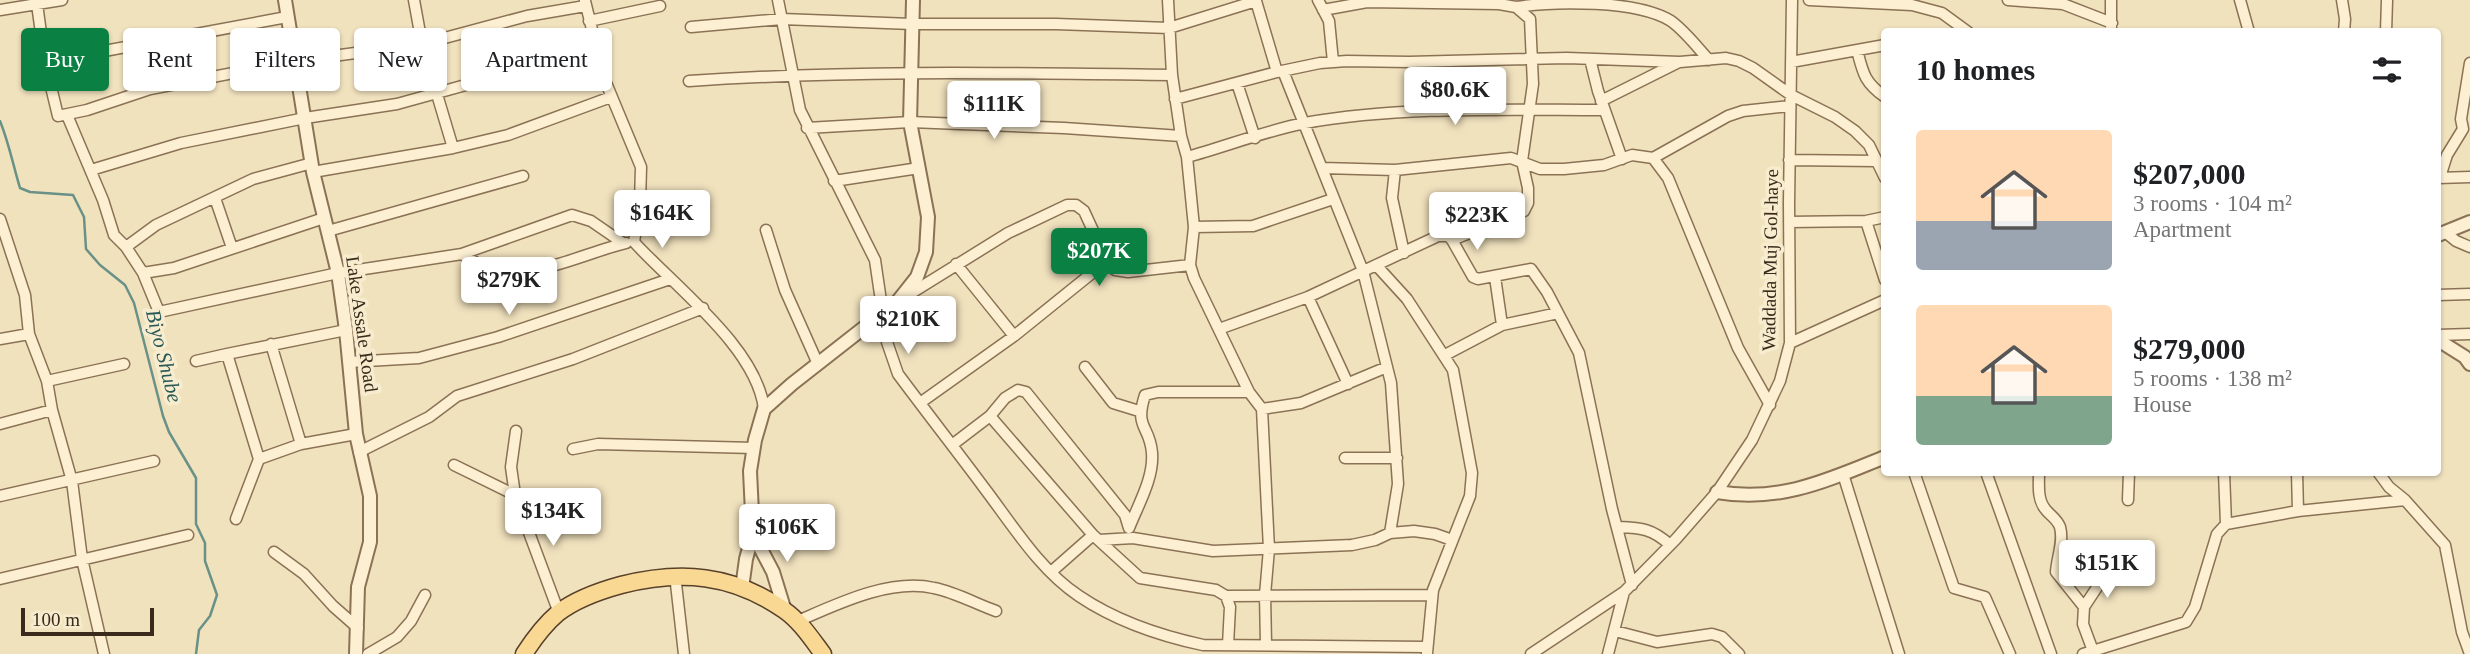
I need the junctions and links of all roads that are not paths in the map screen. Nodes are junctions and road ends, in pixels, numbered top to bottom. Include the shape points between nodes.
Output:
1 (62, 0) edge
2 (285, 0) edge
3 (414, 0) edge
4 (778, 0) edge
5 (913, 0) edge
6 (1168, 0) edge
7 (1318, 0) edge
8 (1792, 0) edge
9 (1809, 0) edge
10 (2008, 0) edge
11 (2110, 0) edge
12 (2239, 0) edge
13 (2342, 0) edge
14 (2387, 0) edge
15 (1256, 1) edge
16 (1386, 1) edge
17 (1573, 1) edge
18 (1614, 2) edge
19 (585, 3) edge
20 (37, 4) junction
21 (660, 6) dead end
22 (1516, 7) junction
23 (0, 10) edge
24 (1323, 10) junction
25 (288, 17) junction
26 (782, 19) junction
27 (589, 21) junction
28 (912, 24) junction
29 (691, 27) dead end
30 (2112, 27) edge
31 (40, 28) edge
32 (290, 28) edge
33 (419, 28) edge
34 (591, 28) edge
35 (1168, 28) junction
36 (1963, 28) edge
37 (2248, 28) edge
38 (2344, 28) edge
39 (2386, 28) edge
40 (447, 37) edge
41 (1881, 46) edge
42 (109, 50) edge
43 (1857, 50) junction
44 (1531, 58) junction
45 (1590, 59) junction
46 (1709, 60) junction
47 (1333, 62) junction
48 (1680, 62) junction
49 (1791, 62) junction
50 (2470, 63) edge
51 (911, 72) junction
52 (1280, 72) junction
53 (230, 74) edge
54 (793, 74) junction
55 (1172, 75) junction
56 (689, 81) dead end
57 (1237, 83) junction
58 (461, 88) edge
59 (52, 91) edge
60 (301, 91) edge
61 (436, 91) edge
62 (609, 91) edge
63 (1881, 94) edge
64 (437, 95) junction
65 (611, 97) junction
66 (1175, 99) junction
67 (1791, 100) junction
68 (1603, 105) junction
69 (1529, 110) junction
70 (66, 115) junction
71 (305, 118) junction
72 (910, 122) junction
73 (1304, 123) junction
74 (807, 128) junction
75 (2466, 131) edge
76 (1181, 136) junction
77 (1255, 138) junction
78 (453, 148) junction
79 (1187, 157) junction
80 (1653, 158) junction
81 (1622, 159) junction
82 (1789, 160) junction
83 (1522, 161) junction
84 (1876, 161) junction
85 (313, 168) junction
86 (1322, 168) junction
87 (919, 169) junction
88 (90, 170) junction
89 (1395, 170) junction
90 (1881, 170) edge
91 (2441, 172) edge
92 (523, 176) dead end
93 (2470, 177) edge
94 (2441, 178) edge
95 (834, 181) junction
96 (215, 198) junction
97 (1333, 199) junction
98 (324, 218) junction
99 (0, 219) edge
100 (1881, 219) edge
101 (1866, 221) junction
102 (1789, 222) junction
103 (2470, 222) edge
104 (1194, 227) junction
105 (766, 230) dead end
106 (328, 231) junction
107 (2441, 233) edge
108 (1452, 240) junction
109 (628, 243) junction
110 (126, 247) junction
111 (2470, 247) edge
112 (233, 248) junction
113 (1404, 253) junction
114 (462, 254) junction
115 (12, 256) junction
116 (0, 259) edge
117 (1107, 261) junction
118 (956, 264) junction
119 (1190, 265) junction
120 (1376, 265) junction
121 (1881, 269) edge
122 (1363, 271) junction
123 (143, 273) junction
124 (338, 273) junction
125 (1495, 277) junction
126 (670, 279) junction
127 (2470, 294) edge
128 (2441, 295) edge
129 (1308, 297) junction
130 (898, 301) junction
131 (1881, 302) edge
132 (703, 308) junction
133 (1558, 313) junction
134 (882, 314) junction
135 (1502, 326) junction
136 (1219, 329) junction
137 (346, 330) junction
138 (29, 334) junction
139 (2470, 334) edge
140 (1014, 336) junction
141 (2441, 338) edge
142 (0, 339) edge
143 (2441, 340) edge
144 (1790, 343) junction
145 (271, 344) junction
146 (227, 354) junction
147 (1445, 355) junction
148 (196, 361) dead end
149 (349, 362) junction
150 (124, 364) dead end
151 (818, 364) junction
152 (2470, 364) edge
153 (1085, 367) dead end
154 (1387, 368) junction
155 (47, 381) junction
156 (1348, 384) junction
157 (1249, 392) junction
158 (920, 403) junction
159 (1770, 405) junction
160 (764, 409) junction
161 (1262, 409) junction
162 (52, 410) junction
163 (1139, 411) junction
164 (990, 416) junction
165 (0, 424) edge
166 (516, 430) dead end
167 (356, 434) junction
168 (301, 444) junction
169 (952, 445) junction
170 (754, 448) junction
171 (573, 449) dead end
172 (359, 452) junction
173 (1345, 458) dead end
174 (1397, 458) junction
175 (259, 459) junction
176 (1881, 459) edge
177 (154, 461) dead end
178 (454, 465) dead end
179 (1843, 474) junction
180 (1914, 476) edge
181 (1987, 476) edge
182 (2039, 476) edge
183 (2129, 476) edge
184 (2224, 476) edge
185 (2297, 476) edge
186 (2381, 476) edge
187 (72, 481) junction
188 (1717, 492) junction
189 (515, 495) junction
190 (0, 496) edge
191 (2128, 500) dead end
192 (2405, 500) junction
193 (2298, 511) junction
194 (236, 519) dead end
195 (2226, 524) junction
196 (1617, 527) junction
197 (1129, 528) junction
198 (1390, 533) junction
199 (753, 534) junction
200 (188, 535) dead end
201 (1096, 538) junction
202 (1133, 538) junction
203 (1452, 540) junction
204 (1670, 545) junction
205 (1269, 549) junction
206 (2121, 551) dead end
207 (274, 552) dead end
208 (82, 559) junction
209 (1051, 572) junction
210 (676, 575) junction
211 (0, 579) edge
212 (1632, 584) junction
213 (742, 588) junction
214 (1623, 592) junction
215 (425, 595) dead end
216 (1265, 595) junction
217 (1432, 595) junction
218 (1226, 596) junction
219 (2084, 607) junction
220 (996, 611) dead end
221 (559, 613) junction
222 (791, 616) junction
223 (358, 628) junction
224 (1615, 631) junction
225 (1266, 644) junction
226 (1228, 645) junction
227 (1427, 651) edge
228 (2096, 652) edge
229 (2470, 653) edge
230 (104, 654) edge
231 (356, 654) edge
232 (368, 654) edge
233 (524, 654) edge
234 (684, 654) edge
235 (822, 654) edge
236 (1531, 654) edge
237 (1608, 654) edge
238 (1739, 654) edge
239 (1899, 654) edge
240 (2010, 654) edge
241 (2050, 654) edge

1 - 20 street
2 - 25 street, Lake Assale Road
3 - 33 street
4 - 26 street
5 - 28 street
6 - 35 street
7 - 24 street
8 - 49 street, Waddada Muj Gol-haye
9 - 36 street via 1912,5 1942,13
10 - 30 street via 2063,4
11 - 30 street
12 - 37 street
13 - 38 street
14 - 39 street
15 - 35 street
15 - 52 street
16 - 22 street
16 - 24 street
17 - 18 street
17 - 22 street
18 - 46 street via 1670,20
19 - 27 street
19 - 40 street
20 - 23 street
20 - 31 street
21 - 27 street
22 - 44 street via 1530,19
24 - 47 street via 1329,22
25 - 32 street, Lake Assale Road
25 - 42 street
26 - 28 street
26 - 29 street
26 - 54 street
27 - 34 street
28 - 35 street
28 - 51 street
35 - 55 street
41 - 43 street
43 - 49 street
43 - 63 street via 1863,74
44 - 45 street
44 - 47 street
44 - 69 street
45 - 48 street
45 - 68 street
46 - 48 street
46 - 67 street via 1739,61
47 - 52 street
48 - 68 street
49 - 67 street, Waddada Muj Gol-haye
50 - 75 street via 2461,119
51 - 54 street
51 - 55 street
51 - 72 street
52 - 57 street
52 - 73 street
53 - 70 street via 150,89
54 - 56 street
54 - 74 street
55 - 66 street
57 - 66 street
57 - 77 street
58 - 64 street
59 - 70 street via 58,116
60 - 71 street, Lake Assale Road
61 - 64 street
62 - 65 street
64 - 71 street
64 - 78 street
65 - 78 street via 508,135
65 - 109 street via 641,167 640,203
66 - 76 street
67 - 80 street via 1728,116
67 - 82 street, Waddada Muj Gol-haye
67 - 84 street via 1835,117 1855,131
68 - 69 street
68 - 81 street
69 - 73 street via 1379,115
69 - 83 street
70 - 88 street
71 - 85 street, Lake Assale Road
71 - 88 street via 181,143
72 - 74 street
72 - 76 street
72 - 87 street
73 - 77 street
73 - 86 street
74 - 95 street
75 - 91 street via 2447,155
76 - 79 street
77 - 79 street
78 - 85 street
79 - 104 street
80 - 81 street via 1632,155
80 - 159 street via 1668,177 1738,348
81 - 83 street via 1564,169 1540,169
82 - 84 street
82 - 102 street, Waddada Muj Gol-haye
83 - 89 street via 1477,160
83 - 108 street via 1528,188 1524,211
84 - 90 street
85 - 96 street via 253,179
85 - 98 street, Lake Assale Road
86 - 89 street
86 - 97 street
87 - 95 street
87 - 130 street via 928,217 926,252 917,277
88 - 110 street via 114,235
89 - 113 street via 1392,198
92 - 106 street
93 - 94 street
95 - 134 street via 875,260
96 - 110 street via 156,225
96 - 112 street
97 - 104 street via 1253,226
97 - 122 street
98 - 106 street, Lake Assale Road
98 - 112 street
99 - 115 street
100 - 101 street
101 - 102 street
101 - 121 street
102 - 144 street, Waddada Muj Gol-haye
103 - 107 street
104 - 119 street
105 - 151 street via 785,290
106 - 124 street, Lake Assale Road
107 - 111 street
108 - 113 street via 1438,236
108 - 125 street via 1473,277
109 - 114 street via 537,270 514,272 492,270
109 - 114 street via 572,215
109 - 126 street
110 - 123 street
112 - 123 street
113 - 120 street
114 - 124 street
115 - 116 street
115 - 138 street via 25,295
117 - 118 street via 1084,211 1067,205
117 - 119 street via 1115,270 1128,272
117 - 140 street
118 - 130 street
118 - 140 street
119 - 136 street
120 - 122 street
120 - 147 street via 1407,299
122 - 129 street
122 - 154 street
123 - 124 street via 159,312
124 - 137 street, Lake Assale Road
125 - 133 street via 1531,269
125 - 135 street
126 - 132 street
126 - 149 street via 498,337 419,358
127 - 128 street
129 - 136 street
129 - 156 street
130 - 134 street
131 - 144 street
132 - 160 street via 745,361
132 - 172 street via 573,359 457,396 429,417
133 - 135 street
133 - 196 street via 1579,353
134 - 151 street
134 - 158 street via 898,374
135 - 147 street
136 - 157 street
137 - 145 street
137 - 149 street, Lake Assale Road
138 - 142 street
138 - 155 street
139 - 141 street
140 - 158 street
143 - 152 street
144 - 159 street, Waddada Muj Gol-haye
145 - 146 street
145 - 168 street
146 - 148 street
146 - 175 street
147 - 203 street via 1453,370 1472,473 1470,496
149 - 167 street, Lake Assale Road
150 - 155 street
151 - 160 street
153 - 163 street via 1113,403
154 - 156 street
154 - 174 street
155 - 162 street
156 - 161 street via 1301,403
157 - 161 street
157 - 163 street via 1158,392 1144,395
158 - 169 street
159 - 188 street, Waddada Muj Gol-haye
160 - 170 street
161 - 205 street
162 - 165 street
162 - 187 street
163 - 197 street via 1152,453 1150,475
164 - 169 street
164 - 197 street via 1005,398 1018,390 1026,392 1125,515
164 - 201 street
166 - 189 street via 511,467
167 - 168 street
167 - 172 street, Lake Assale Road
168 - 175 street
169 - 209 street
170 - 171 street via 598,444
170 - 199 street via 750,471
172 - 223 street, Lake Assale Road via 370,496 370,542 358,587
173 - 174 street
174 - 198 street
175 - 194 street
176 - 179 street
177 - 187 street
178 - 189 street
179 - 188 street via 1796,491 1764,496
179 - 239 street
180 - 240 street via 1954,588 1985,597
181 - 241 street
182 - 219 street via 2040,498 2060,527 2056,572
183 - 191 street
184 - 195 street
185 - 193 street
186 - 192 street
187 - 190 street
187 - 208 street
188 - 204 street, Waddada Muj Gol-haye
189 - 221 street
192 - 193 street
192 - 229 street via 2445,545
193 - 195 street
195 - 228 street via 2217,534 2191,617
196 - 204 street via 1650,530
196 - 212 street
197 - 202 street
198 - 203 street via 1414,531
198 - 205 street via 1352,545
199 - 213 street
199 - 222 street
200 - 208 street
201 - 202 street
201 - 209 street
201 - 218 street via 1140,578 1216,590
202 - 205 street via 1213,551
203 - 217 street
204 - 212 street, Waddada Muj Gol-haye
205 - 216 street
206 - 219 street
207 - 223 street via 304,574
208 - 211 street
208 - 230 street
209 - 226 street via 1079,596 1126,621 1175,639
210 - 213 main road via 726,581
210 - 221 main road via 595,592
210 - 234 street
212 - 214 street, Waddada Muj Gol-haye
213 - 222 main road
214 - 224 street
214 - 236 street, Waddada Muj Gol-haye
215 - 232 street via 397,637
216 - 217 street
216 - 218 street
216 - 225 street
217 - 227 street
218 - 226 street via 1230,607
219 - 228 street via 2083,624
220 - 222 street via 934,588 907,587 854,596
221 - 233 main road
222 - 235 main road
223 - 231 street, Lake Assale Road
224 - 237 street
224 - 238 street via 1657,642 1712,634 1722,637
225 - 226 street
225 - 227 street

